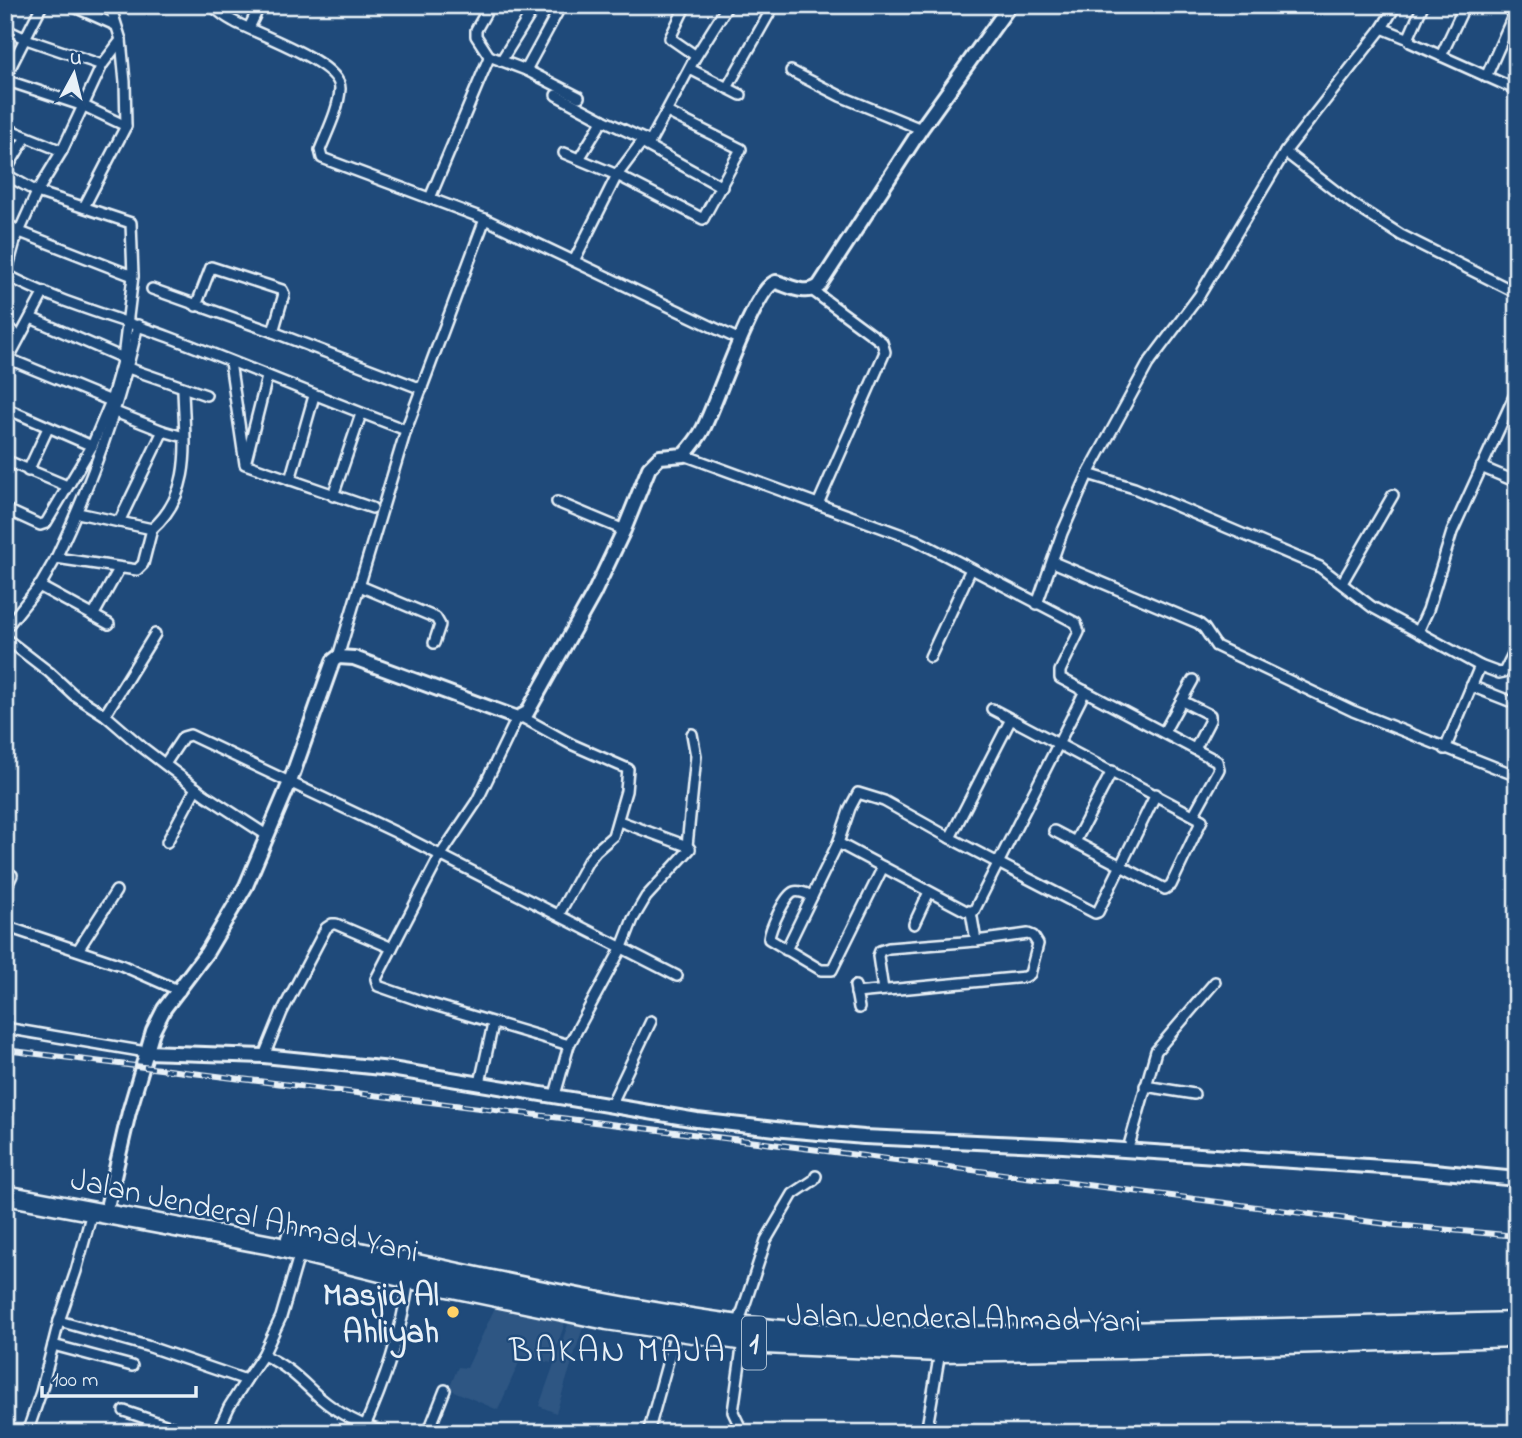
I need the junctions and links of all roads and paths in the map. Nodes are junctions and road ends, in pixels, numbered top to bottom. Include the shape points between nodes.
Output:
1 (42, 5) edge
2 (70, 5) edge
3 (110, 5) edge
4 (211, 5) edge
5 (260, 5) edge
6 (490, 5) edge
7 (536, 5) edge
8 (548, 5) edge
9 (686, 5) edge
10 (727, 5) edge
11 (774, 5) edge
12 (1010, 5) edge
13 (1396, 5) edge
14 (1423, 5) edge
15 (1465, 5) edge
16 (1517, 7) edge
17 (115, 25) junction
18 (249, 28) junction
19 (1382, 28) junction
20 (5, 29) edge
21 (26, 39) junction
22 (1409, 39) junction
23 (121, 40) junction
24 (489, 56) junction
25 (696, 56) junction
26 (1441, 56) junction
27 (501, 61) junction
28 (102, 65) junction
29 (690, 69) junction
30 (526, 70) junction
31 (791, 71) dead end
32 (1486, 77) junction
33 (5, 79) edge
34 (727, 88) junction
35 (1516, 88) edge
36 (556, 95) dead end
37 (741, 95) dead end
38 (579, 97) dead end
39 (84, 106) junction
40 (667, 112) junction
41 (603, 120) junction
42 (126, 126) junction
43 (921, 129) junction
44 (10, 130) edge
45 (26, 137) junction
46 (643, 141) junction
47 (5, 148) edge
48 (62, 151) junction
49 (1285, 152) junction
50 (564, 153) dead end
51 (579, 159) junction
52 (5, 173) edge
53 (617, 175) junction
54 (722, 187) junction
55 (37, 192) junction
56 (430, 198) junction
57 (84, 207) junction
58 (485, 219) junction
59 (5, 223) edge
60 (20, 232) junction
61 (574, 261) junction
62 (6, 274) edge
63 (133, 276) junction
64 (152, 289) dead end
65 (813, 290) junction
66 (44, 292) junction
67 (1517, 293) edge
68 (196, 306) junction
69 (31, 318) junction
70 (127, 321) junction
71 (138, 326) junction
72 (273, 332) junction
73 (740, 340) junction
74 (123, 358) junction
75 (7, 362) edge
76 (230, 362) junction
77 (128, 368) junction
78 (267, 377) junction
79 (183, 388) junction
80 (422, 390) junction
81 (1517, 390) edge
82 (206, 395) dead end
83 (314, 396) junction
84 (111, 401) junction
85 (5, 408) edge
86 (115, 412) junction
87 (362, 414) junction
88 (48, 428) junction
89 (406, 430) junction
90 (163, 432) junction
91 (184, 437) junction
92 (92, 446) junction
93 (684, 456) junction
94 (5, 460) edge
95 (245, 464) junction
96 (1481, 467) junction
97 (27, 471) junction
98 (1088, 474) junction
99 (290, 480) junction
100 (1517, 482) edge
101 (67, 486) junction
102 (1393, 495) dead end
103 (333, 496) junction
104 (557, 502) dead end
105 (818, 504) junction
106 (372, 508) dead end
107 (5, 509) edge
108 (78, 513) junction
109 (118, 522) junction
110 (152, 529) junction
111 (624, 530) junction
112 (56, 558) junction
113 (1053, 562) junction
114 (119, 569) junction
115 (971, 569) junction
116 (1342, 583) junction
117 (39, 586) junction
118 (360, 586) junction
119 (1037, 604) junction
120 (93, 616) junction
121 (109, 624) dead end
122 (5, 629) edge
123 (1418, 632) junction
124 (155, 634) dead end
125 (5, 638) edge
126 (435, 643) dead end
127 (1517, 646) edge
128 (338, 657) junction
129 (930, 657) dead end
130 (1480, 666) junction
131 (1193, 680) dead end
132 (1471, 686) junction
133 (1085, 691) junction
134 (1182, 701) junction
135 (1517, 704) edge
136 (992, 709) dead end
137 (105, 715) junction
138 (520, 718) junction
139 (1011, 719) junction
140 (1164, 732) junction
141 (692, 734) dead end
142 (1058, 743) junction
143 (1195, 749) junction
144 (1446, 749) junction
145 (165, 764) junction
146 (1112, 771) junction
147 (1517, 776) edge
148 (290, 782) junction
149 (197, 788) junction
150 (1156, 794) junction
151 (1194, 814) junction
152 (618, 821) junction
153 (1054, 831) dead end
154 (268, 836) junction
155 (950, 838) junction
156 (167, 842) dead end
157 (1075, 842) junction
158 (838, 843) junction
159 (687, 846) junction
160 (440, 856) junction
161 (998, 863) junction
162 (1120, 865) junction
163 (883, 867) junction
164 (12, 875) dead end
165 (5, 890) edge
166 (116, 891) dead end
167 (929, 892) junction
168 (812, 896) junction
169 (971, 912) junction
170 (559, 914) junction
171 (914, 924) dead end
172 (5, 926) edge
173 (976, 941) junction
174 (622, 947) junction
175 (392, 948) junction
176 (78, 950) junction
177 (786, 950) junction
178 (677, 976) dead end
179 (1215, 982) dead end
180 (883, 990) junction
181 (180, 991) junction
182 (859, 1008) dead end
183 (651, 1021) dead end
184 (493, 1024) junction
185 (5, 1028) edge
186 (569, 1045) junction
187 (146, 1052) junction
188 (264, 1056) junction
189 (480, 1083) junction
190 (1146, 1086) junction
191 (1194, 1094) dead end
192 (555, 1095) junction
193 (611, 1105) junction
194 (1130, 1142) junction
195 (1104, 1149) junction
196 (1164, 1154) junction
197 (816, 1176) dead end
198 (1517, 1179) edge
199 (5, 1187) edge
200 (5, 1195) edge
201 (100, 1208) junction
202 (300, 1252) junction
203 (410, 1279) junction
204 (59, 1321) junction
205 (1517, 1322) edge
206 (676, 1332) junction
207 (740, 1333) junction
208 (1517, 1337) edge
209 (53, 1345) junction
210 (940, 1352) junction
211 (263, 1355) junction
212 (132, 1366) dead end
213 (246, 1380) junction
214 (445, 1390) dead end
215 (124, 1411) dead end
216 (363, 1430) edge
217 (27, 1433) edge
218 (189, 1433) edge
219 (217, 1433) edge
220 (387, 1433) edge
221 (428, 1433) edge
222 (648, 1433) edge
223 (743, 1433) edge
224 (926, 1433) edge

1 - 21 street
2 - 17 street
3 - 17 street
4 - 18 street
5 - 18 street
6 - 24 street via 476,30
7 - 27 street
8 - 30 street via 557,13
9 - 25 street via 670,38
10 - 25 street
11 - 34 street
12 - 43 street
13 - 19 street
14 - 22 street
15 - 26 street
16 - 32 street
17 - 23 street
18 - 56 street via 336,77 340,87 320,150 322,158
19 - 22 street
19 - 49 street
20 - 21 street
21 - 28 street
21 - 33 street
22 - 26 street
23 - 28 street
23 - 42 street
24 - 27 street
24 - 56 street
25 - 29 street
26 - 32 street
27 - 30 street
28 - 39 street
29 - 34 street
29 - 40 street
30 - 38 street
31 - 43 street
32 - 35 street
33 - 39 street
34 - 37 street
36 - 41 street
39 - 42 street
39 - 48 street
40 - 46 street via 650,142
40 - 54 street via 741,149
41 - 46 street
41 - 51 street
42 - 57 street
43 - 65 street
44 - 45 street
44 - 47 street
45 - 48 street
45 - 52 street
46 - 53 street
46 - 54 street
48 - 55 street
49 - 67 street via 1401,235
49 - 98 street via 1199,296 1148,365
50 - 51 street
51 - 53 street
52 - 55 street
53 - 54 street via 701,220
53 - 61 street
55 - 57 street
55 - 60 street
56 - 58 street
57 - 63 street via 131,223
58 - 61 street
58 - 80 street
59 - 60 street
60 - 62 street
60 - 63 street
61 - 73 street
62 - 66 street
63 - 70 street
64 - 68 street
65 - 73 street via 769,284
65 - 105 street via 882,342 885,352
66 - 69 street
66 - 70 street
68 - 72 street
68 - 72 street via 211,267 282,290 285,294
69 - 74 street
69 - 75 street
70 - 71 street
70 - 74 street
71 - 76 street
71 - 77 street
72 - 80 street
73 - 93 street via 704,428
74 - 84 street
75 - 84 street
76 - 78 street
76 - 95 street
77 - 79 street
77 - 86 street
78 - 83 street
78 - 95 street
79 - 82 street
79 - 91 street
80 - 89 street
81 - 96 street
83 - 87 street
83 - 99 street
84 - 92 street
85 - 88 street
86 - 90 street
86 - 108 street
87 - 89 street
87 - 103 street
88 - 92 street
88 - 97 street
89 - 118 street
90 - 91 street
90 - 109 street
91 - 110 street via 185,469 178,497
92 - 101 street
93 - 105 street
93 - 111 street via 654,461
94 - 97 street
95 - 99 street
96 - 100 street
96 - 123 street via 1452,532
97 - 101 street
98 - 113 street
98 - 116 street via 1275,546
99 - 103 street
101 - 107 street via 46,523 40,525
102 - 116 street
103 - 106 street
104 - 111 street
105 - 115 street via 916,540
108 - 109 street
108 - 112 street
109 - 110 street
110 - 114 street via 140,569
111 - 138 street via 561,654
112 - 114 street
112 - 117 street
113 - 119 street
113 - 144 street via 1198,623 1216,646
114 - 120 street
115 - 119 street
115 - 129 street
116 - 123 street via 1372,607
117 - 120 street
117 - 122 street
118 - 126 street via 436,618 440,625
118 - 128 street
119 - 133 street via 1079,627 1059,675
120 - 121 street
123 - 130 street
124 - 137 street
125 - 137 street
127 - 130 street via 1504,672
128 - 138 street via 365,662
128 - 148 street
130 - 132 street
131 - 134 street
132 - 135 street
132 - 144 street
133 - 140 street
133 - 142 street
134 - 140 street
134 - 143 street via 1210,715
136 - 139 street
137 - 145 street
138 - 152 street via 626,766 628,780
138 - 160 street via 477,802
139 - 142 street
139 - 155 street
140 - 143 street
141 - 159 street via 696,756
142 - 146 street
142 - 161 street
143 - 151 street via 1217,761 1219,769
144 - 147 street
145 - 148 street via 190,734
145 - 149 street
146 - 150 street
146 - 157 street
148 - 154 street
148 - 160 street
149 - 154 street
149 - 156 street
150 - 151 street
150 - 162 street
151 - 162 street via 1202,823 1168,888
152 - 159 street
152 - 170 street via 613,836 589,861
153 - 157 street
154 - 181 street via 228,918
155 - 158 street via 858,793
155 - 161 street
157 - 162 street
158 - 163 street
158 - 168 street
159 - 174 street via 689,852 640,907
160 - 170 street
160 - 175 street
161 - 162 street via 1095,913
161 - 169 street
163 - 167 street
163 - 177 street via 832,970 821,970
164 - 165 street
166 - 176 street
167 - 169 street
167 - 171 street
168 - 177 street
168 - 177 street via 794,892 781,908 769,939
169 - 173 street
170 - 174 street
172 - 176 street
173 - 180 street via 880,951
173 - 180 street via 1033,936 1038,944 1030,974
174 - 178 street
174 - 186 street
175 - 184 street via 376,979 379,986
175 - 188 street via 336,924 326,928
176 - 181 street
179 - 190 street via 1158,1048
180 - 182 street via 855,990
181 - 187 street via 164,1009
183 - 193 street
184 - 186 street
184 - 189 street
185 - 187 street
186 - 192 street
187 - 188 street
187 - 201 street
188 - 189 street
189 - 192 street
190 - 191 street
190 - 194 street
192 - 193 street
193 - 195 street via 784,1130
194 - 195 street
194 - 196 street
195 - 196 street
196 - 198 street via 1413,1168
197 - 207 street via 793,1194 766,1240
199 - 201 highway, 1
200 - 201 highway, Jalan Jenderal Ahmad Yani / 1
201 - 202 highway, Jalan Jenderal Ahmad Yani / 1
201 - 204 street
201 - 207 highway, 1 via 363,1252
202 - 203 highway, Jalan Jenderal Ahmad Yani / 1
202 - 211 street via 281,1317
203 - 206 highway, Jalan Jenderal Ahmad Yani / 1
203 - 216 street via 390,1367
204 - 209 street
204 - 213 street
205 - 207 highway, 1 via 935,1337
206 - 207 highway, Jalan Jenderal Ahmad Yani / 1
206 - 222 street
207 - 210 highway, Jalan Jenderal Ahmad Yani / 1 via 796,1346
207 - 223 street via 733,1412
208 - 210 highway, Jalan Jenderal Ahmad Yani / 1
209 - 212 street
209 - 217 street
210 - 224 street
211 - 213 street
211 - 216 street via 295,1373
213 - 219 street
214 - 221 street
215 - 218 street
216 - 220 street

